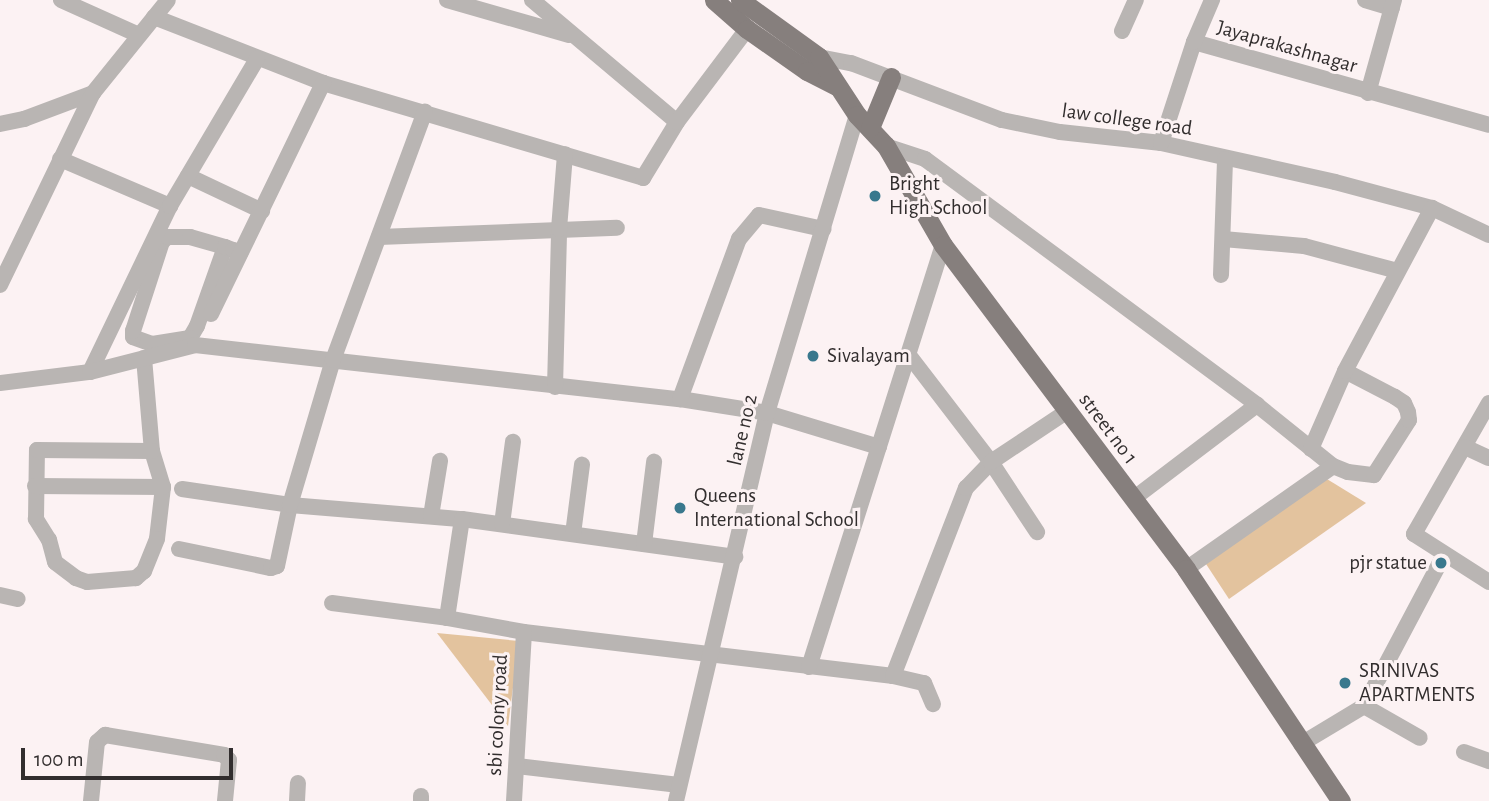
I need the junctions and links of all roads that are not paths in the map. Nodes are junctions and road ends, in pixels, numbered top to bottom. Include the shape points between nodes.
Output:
1 (61, 0) edge
2 (168, 0) edge
3 (447, 0) edge
4 (532, 0) edge
5 (714, 0) edge
6 (1136, 0) edge
7 (1212, 0) edge
8 (1365, 0) edge
9 (1393, 4) edge
10 (745, 11) edge
11 (154, 17) junction
12 (1122, 31) dead end
13 (139, 35) junction
14 (574, 37) junction
15 (1194, 41) junction
16 (257, 59) junction
17 (813, 64) junction
18 (891, 77) junction
19 (323, 83) junction
20 (93, 93) junction
21 (1368, 93) junction
22 (425, 111) junction
23 (864, 121) junction
24 (677, 122) junction
25 (0, 124) edge
26 (1489, 125) edge
27 (1161, 143) junction
28 (886, 146) junction
29 (565, 154) junction
30 (60, 159) junction
31 (1225, 159) junction
32 (188, 176) junction
33 (170, 206) junction
34 (1432, 208) junction
35 (262, 211) junction
36 (617, 228) dead end
37 (559, 229) junction
38 (823, 229) junction
39 (1489, 235) edge
40 (379, 237) junction
41 (1223, 239) junction
42 (943, 245) junction
43 (225, 247) junction
44 (241, 252) junction
45 (8, 253) edge
46 (1397, 271) junction
47 (1221, 275) dead end
48 (0, 285) edge
49 (195, 345) junction
50 (908, 354) junction
51 (144, 358) junction
52 (333, 360) junction
53 (1345, 371) junction
54 (90, 372) junction
55 (0, 383) edge
56 (555, 387) junction
57 (680, 399) junction
58 (1489, 403) edge
59 (1257, 405) junction
60 (1066, 412) junction
61 (767, 413) junction
62 (513, 442) dead end
63 (878, 447) junction
64 (1465, 447) junction
65 (1311, 449) junction
66 (152, 451) junction
67 (1489, 458) edge
68 (440, 461) dead end
69 (654, 462) dead end
70 (991, 462) junction
71 (582, 465) dead end
72 (1333, 466) junction
73 (35, 486) junction
74 (163, 487) junction
75 (182, 489) dead end
76 (1133, 499) junction
77 (290, 505) junction
78 (431, 516) junction
79 (462, 519) junction
80 (502, 524) junction
81 (1037, 532) dead end
82 (573, 534) junction
83 (644, 544) junction
84 (179, 549) dead end
85 (1444, 555) junction
86 (735, 557) junction
87 (1186, 569) junction
88 (1489, 582) edge
89 (0, 595) edge
90 (18, 599) dead end
91 (332, 603) dead end
92 (447, 618) junction
93 (524, 632) junction
94 (711, 654) junction
95 (809, 667) junction
96 (892, 676) junction
97 (933, 704) dead end
98 (1364, 706) junction
99 (1420, 738) dead end
100 (1301, 744) junction
101 (1464, 752) dead end
102 (1489, 761) edge
103 (517, 766) junction
104 (298, 783) dead end
105 (677, 793) edge
106 (91, 801) edge
107 (225, 801) edge
108 (297, 801) edge
109 (514, 801) edge
110 (1341, 801) edge

1 - 13 street
2 - 11 street
3 - 14 street
4 - 14 street
5 - 10 main road, street no 1
6 - 12 street
7 - 15 street, Jayaprakashnagar
8 - 9 street
9 - 21 street, Jayaprakashnagar
10 - 17 main road, street no 1
10 - 24 street
11 - 13 street
11 - 16 street
13 - 20 street
14 - 24 street
15 - 21 street, Jayaprakashnagar
15 - 27 street, Jayaprakashnagar
16 - 19 street
16 - 32 street
17 - 18 street, law college road via 851,63
17 - 23 main road, street no 1
18 - 23 main road
18 - 27 street, law college road via 1002,120 1060,132
19 - 22 street
19 - 35 street
20 - 25 street
20 - 30 street
21 - 26 street, Jayaprakashnagar
22 - 29 street
22 - 40 street
23 - 28 main road, street no 1
23 - 38 street, lane no 2
24 - 29 street via 643,178
27 - 31 street, law college road
28 - 42 main road, street no 1
28 - 59 street via 925,159
29 - 37 street
30 - 33 street
30 - 45 street
31 - 34 street, law college road
31 - 41 street
32 - 33 street
32 - 35 street
33 - 54 street
34 - 39 street, law college road
34 - 46 street
35 - 44 street
36 - 37 street
37 - 40 street
37 - 56 street
38 - 57 street via 759,215 739,239
38 - 61 street, lane no 2
40 - 52 street
41 - 46 street via 1304,246
41 - 47 street
42 - 50 street
42 - 60 main road, street no 1
43 - 43 street via 190,237 167,237 133,337 152,344 190,338
43 - 44 street
44 - 49 street
45 - 48 street
46 - 53 street
49 - 51 street
49 - 52 street
50 - 63 street
50 - 70 street
51 - 54 street
51 - 66 street
52 - 56 street
52 - 77 street
53 - 65 street
53 - 72 street via 1404,403 1409,420 1374,475
54 - 55 street
56 - 57 street
57 - 61 street
58 - 64 street
59 - 65 street
59 - 76 street
60 - 70 street
60 - 76 main road, street no 1
61 - 63 street
61 - 86 street, lane no 2
62 - 80 street
63 - 95 street
64 - 67 street
64 - 85 street via 1414,534
65 - 72 street
66 - 73 street via 37,450
66 - 74 street
68 - 78 street
69 - 83 street
70 - 81 street
70 - 96 street via 966,488
71 - 82 street
72 - 87 street
73 - 74 street
73 - 74 street via 36,519 55,562 87,582 128,581 144,571 157,539
75 - 77 street
76 - 87 main road, street no 1
77 - 78 street
77 - 84 street via 275,567
78 - 79 street
79 - 80 street
79 - 92 street
80 - 82 street
82 - 83 street
83 - 86 street
85 - 88 street
85 - 98 street
86 - 94 street, lane no 2
87 - 100 main road, street no 1
89 - 90 street
91 - 92 street
92 - 93 street
93 - 94 street
93 - 103 street, sbi colony road
94 - 95 street
94 - 105 street, lane no 2
95 - 96 street
96 - 97 street via 924,682
98 - 99 street
98 - 100 street
100 - 110 main road, street no 1
101 - 102 street
103 - 105 street
103 - 109 street, sbi colony road
104 - 108 street
106 - 107 street via 97,742 105,735 224,755 229,760

